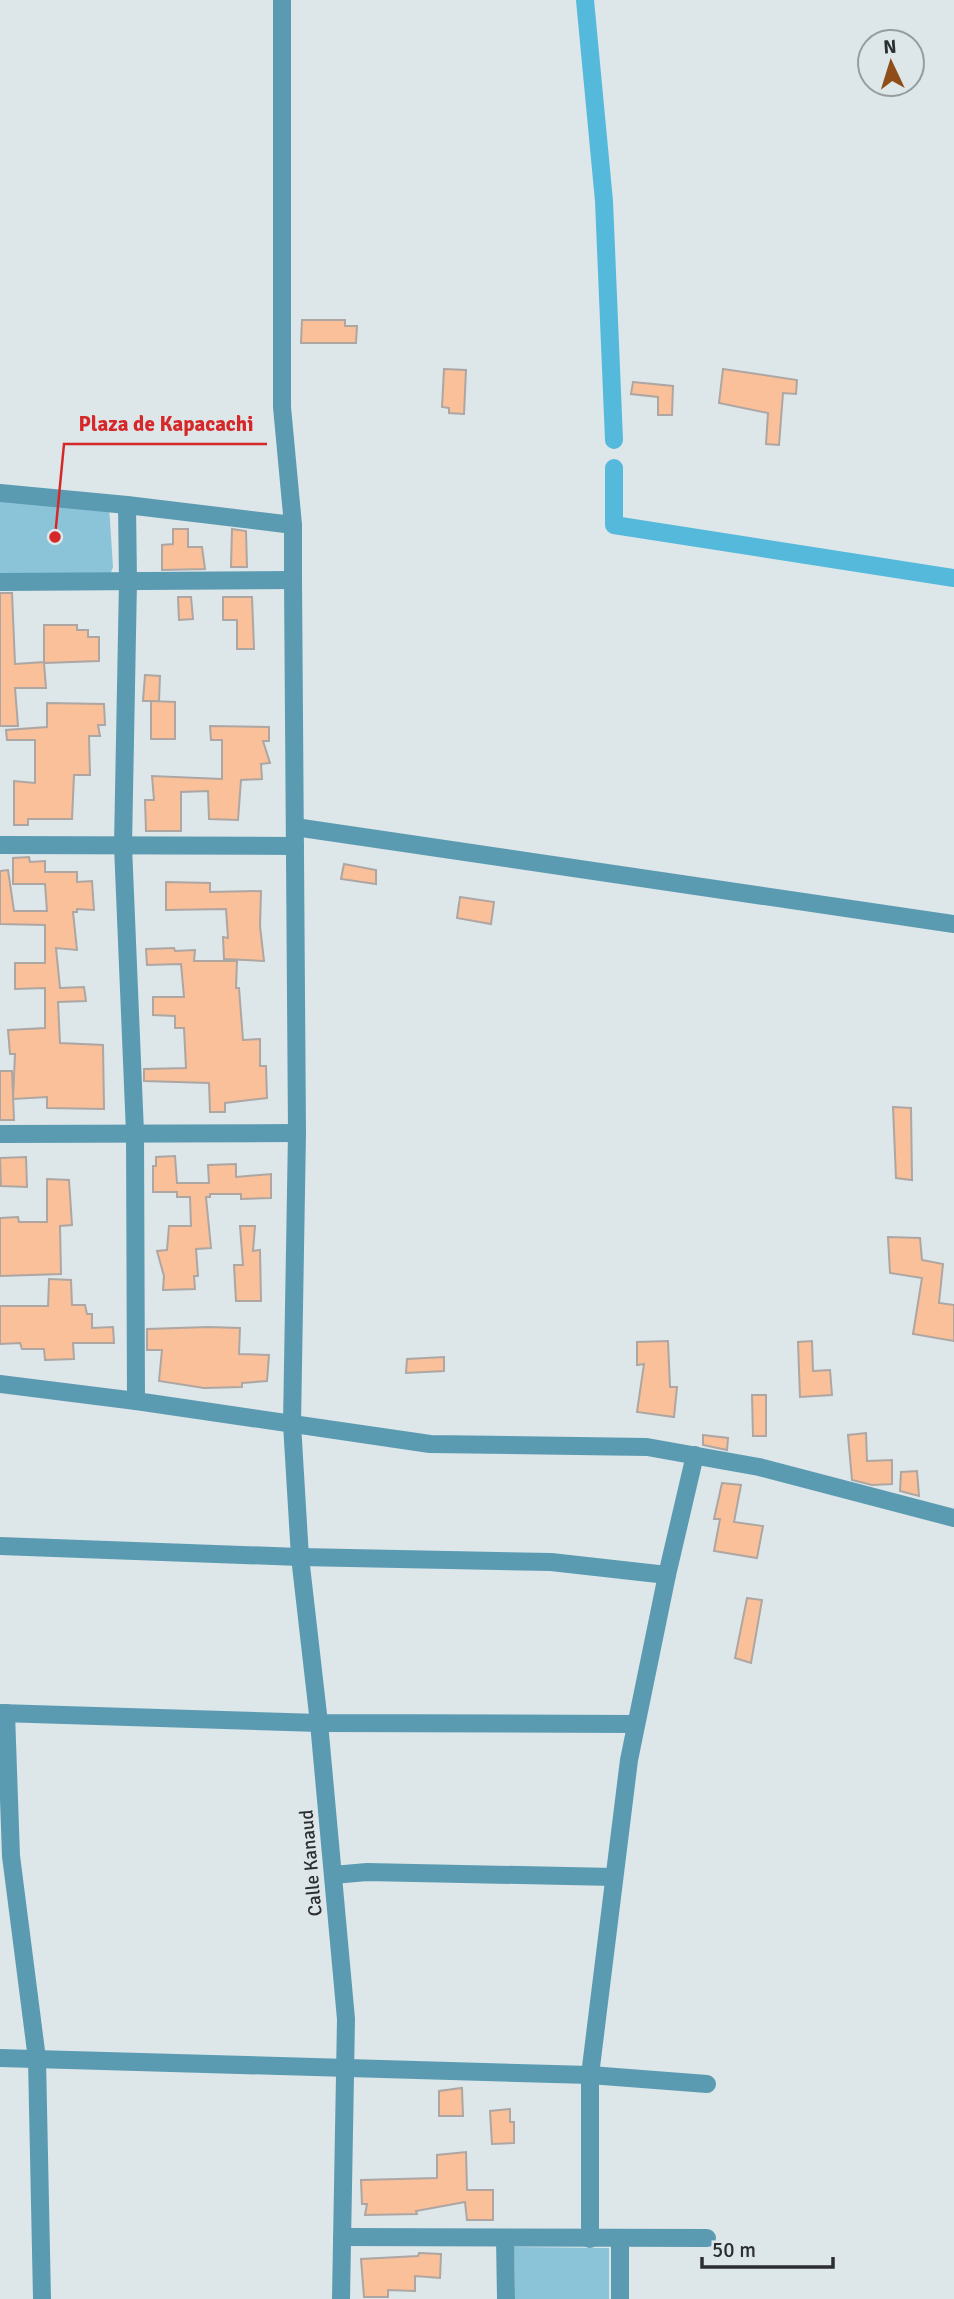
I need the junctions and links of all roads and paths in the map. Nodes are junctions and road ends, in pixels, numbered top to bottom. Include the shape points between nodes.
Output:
1 (282, 0) edge
2 (0, 493) edge
3 (127, 505) junction
4 (293, 525) junction
5 (293, 580) junction
6 (128, 581) junction
7 (0, 582) edge
8 (295, 827) junction
9 (0, 845) edge
10 (123, 846) junction
11 (295, 846) junction
12 (954, 924) edge
13 (135, 1133) junction
14 (297, 1133) junction
15 (0, 1134) edge
16 (0, 1384) edge
17 (136, 1401) junction
18 (292, 1424) junction
19 (695, 1455) junction
20 (954, 1518) edge
21 (0, 1546) edge
22 (300, 1556) junction
23 (667, 1575) junction
24 (3, 1713) edge
25 (319, 1723) junction
26 (636, 1724) junction
27 (333, 1875) junction
28 (614, 1877) junction
29 (0, 2058) edge
30 (37, 2059) junction
31 (345, 2067) junction
32 (590, 2075) junction
33 (707, 2084) dead end
34 (341, 2237) junction
35 (505, 2238) junction
36 (707, 2238) dead end
37 (590, 2239) junction
38 (620, 2239) junction
39 (42, 2299) edge
40 (341, 2299) edge
41 (506, 2299) edge
42 (620, 2299) edge

1 - 4 street, Calle Kanaud via 282,407
2 - 3 street
3 - 4 street
3 - 6 street
4 - 5 street, Calle Kanaud
5 - 6 street
5 - 8 street, Calle Kanaud
6 - 7 street
6 - 10 street
8 - 11 street, Calle Kanaud
8 - 12 street
9 - 10 street
10 - 11 street
10 - 13 street
11 - 14 street, Calle Kanaud
13 - 14 street
13 - 15 street
13 - 17 street
14 - 18 street, Calle Kanaud
16 - 17 street
17 - 18 street
18 - 19 street via 430,1444 647,1447
18 - 22 street, Calle Kanaud
19 - 20 street
19 - 23 street
21 - 22 street
22 - 23 street via 551,1562
22 - 25 street, Calle Kanaud
23 - 26 street
24 - 25 street
24 - 30 street via 11,1856
25 - 26 street
25 - 27 street, Calle Kanaud
26 - 28 street
27 - 28 street
27 - 31 street, Calle Kanaud via 346,2019
28 - 32 street
29 - 30 street
30 - 31 street
30 - 39 street
31 - 32 street
31 - 34 street, Calle Kanaud
32 - 33 street
32 - 37 street
34 - 35 street
34 - 40 street, Calle Kanaud
35 - 37 street
35 - 41 street
36 - 38 street
37 - 38 street
38 - 42 street

